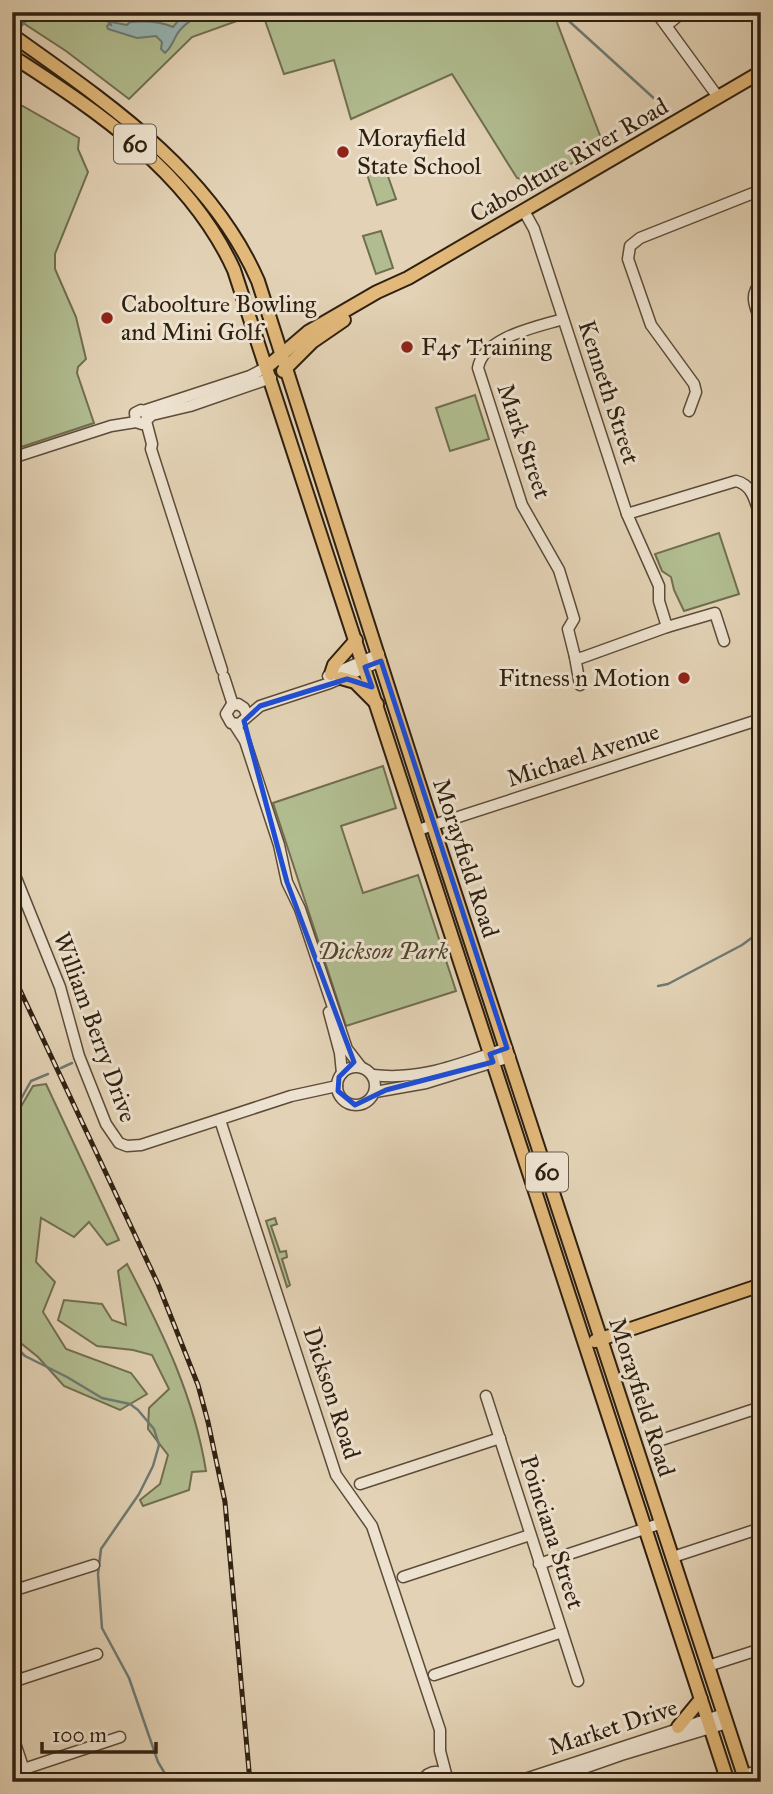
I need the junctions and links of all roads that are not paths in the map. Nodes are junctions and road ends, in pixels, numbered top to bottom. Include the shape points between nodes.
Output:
1 (656, 12) edge
2 (684, 12) edge
3 (667, 26) junction
4 (12, 35) edge
5 (13, 57) edge
6 (761, 72) edge
7 (718, 97) junction
8 (761, 190) edge
9 (524, 211) junction
10 (761, 283) edge
11 (398, 284) junction
12 (562, 319) junction
13 (761, 323) edge
14 (282, 354) junction
15 (287, 368) junction
16 (269, 373) junction
17 (689, 411) dead end
18 (141, 418) junction
19 (12, 458) edge
20 (627, 514) junction
21 (761, 520) edge
22 (667, 627) junction
23 (356, 639) junction
24 (724, 641) dead end
25 (380, 657) junction
26 (575, 657) junction
27 (364, 663) junction
28 (336, 676) junction
29 (580, 685) dead end
30 (377, 705) junction
31 (240, 714) junction
32 (761, 719) edge
33 (433, 825) junction
34 (418, 830) junction
35 (12, 868) edge
36 (326, 987) junction
37 (508, 1052) junction
38 (491, 1058) junction
39 (361, 1067) junction
40 (342, 1073) junction
41 (373, 1075) junction
42 (337, 1086) junction
43 (375, 1092) junction
44 (220, 1120) junction
45 (761, 1285) edge
46 (601, 1339) junction
47 (585, 1344) junction
48 (486, 1396) dead end
49 (761, 1406) edge
50 (500, 1438) junction
51 (657, 1441) dead end
52 (360, 1483) dead end
53 (662, 1523) junction
54 (761, 1528) edge
55 (645, 1529) junction
56 (530, 1535) junction
57 (673, 1557) junction
58 (539, 1564) junction
59 (94, 1565) dead end
60 (402, 1577) dead end
61 (12, 1591) edge
62 (562, 1632) junction
63 (761, 1649) edge
64 (97, 1654) dead end
65 (708, 1665) junction
66 (434, 1675) dead end
67 (578, 1681) dead end
68 (12, 1682) edge
69 (701, 1699) junction
70 (726, 1718) junction
71 (709, 1723) junction
72 (678, 1727) junction
73 (12, 1734) edge
74 (120, 1737) dead end
75 (440, 1751) junction
76 (24, 1769) junction
77 (761, 1769) edge
78 (425, 1778) edge
79 (745, 1778) edge
80 (451, 1780) edge
81 (28, 1782) edge
82 (516, 1782) edge
83 (544, 1782) edge
84 (728, 1782) edge

1 - 3 street
2 - 3 street
3 - 7 street
4 - 14 main road, Morayfield Road / 60 via 149,140 206,197 253,270
5 - 16 main road, Morayfield Road / 60 via 128,138 196,205 234,270
6 - 7 main road, Caboolture River Road
7 - 9 main road, Caboolture River Road
8 - 17 street via 639,238 630,246 628,259 650,325 694,384
9 - 11 main road, Caboolture River Road
9 - 12 street, Kenneth Street
10 - 13 street via 753,297
11 - 14 main road, Caboolture River Road via 308,332
11 - 15 main road, Caboolture River Road via 319,336
12 - 20 street, Kenneth Street
12 - 26 street, Mark Street via 503,340 486,351 478,368 522,506 556,563 574,619 568,629
14 - 15 main road, Morayfield Road / 60
14 - 16 main road, Caboolture River Road
15 - 16 main road, Caboolture River Road
15 - 25 main road, Morayfield Road / 60
16 - 18 street via 190,406
16 - 23 main road, Morayfield Road / 60
18 - 19 street
18 - 31 street
20 - 21 street via 736,481 752,493
20 - 22 street, Kenneth Street via 659,586
22 - 24 street via 715,613
22 - 26 street
23 - 27 main road, Morayfield Road / 60
23 - 28 main road via 334,666
25 - 27 street
25 - 33 main road, Morayfield Road / 60
26 - 29 street, Mark Street
27 - 28 street
27 - 30 main road, Morayfield Road / 60
28 - 30 main road via 355,682
28 - 31 street
30 - 34 main road, Morayfield Road / 60
31 - 36 street via 287,882
32 - 33 street, Michael Avenue
33 - 34 street, Michael Avenue
33 - 37 main road, Morayfield Road / 60
34 - 38 main road, Morayfield Road / 60
35 - 44 street, William Berry Drive via 60,987 79,1056 116,1140 136,1146
36 - 39 street via 347,1049
36 - 40 street
37 - 38 street
37 - 46 main road, Morayfield Road / 60
38 - 41 street via 419,1076
38 - 43 street via 426,1083
38 - 47 main road, Morayfield Road / 60
39 - 40 street
39 - 41 street
40 - 42 street
41 - 43 street
42 - 43 street via 340,1097 355,1105 367,1102
42 - 44 street, William Berry Drive via 290,1096
44 - 75 street, Dickson Road via 336,1475 372,1526 440,1730
45 - 46 main road
46 - 47 main road
46 - 53 main road, Morayfield Road / 60
47 - 55 main road, Morayfield Road / 60
48 - 50 street, Poinciana Street
49 - 51 street
50 - 52 street
50 - 56 street, Poinciana Street
53 - 55 street
53 - 57 main road, Morayfield Road / 60
54 - 57 street
55 - 58 street
55 - 69 main road, Morayfield Road / 60
56 - 58 street, Poinciana Street
56 - 60 street
57 - 65 main road, Morayfield Road / 60
58 - 62 street, Poinciana Street
59 - 61 street
62 - 66 street
62 - 67 street, Poinciana Street
63 - 65 street
64 - 68 street
65 - 70 main road, Morayfield Road / 60
69 - 71 main road, Morayfield Road / 60
69 - 72 main road
70 - 71 street, Market Drive
70 - 79 main road, Morayfield Road / 60
71 - 72 street, Market Drive
71 - 83 street, Market Drive
71 - 84 main road, Morayfield Road / 60
72 - 82 street, Market Drive
73 - 76 street
74 - 76 street
75 - 78 street
75 - 80 street, Dickson Road
76 - 81 street
77 - 79 street
78 - 80 street via 440,1772

